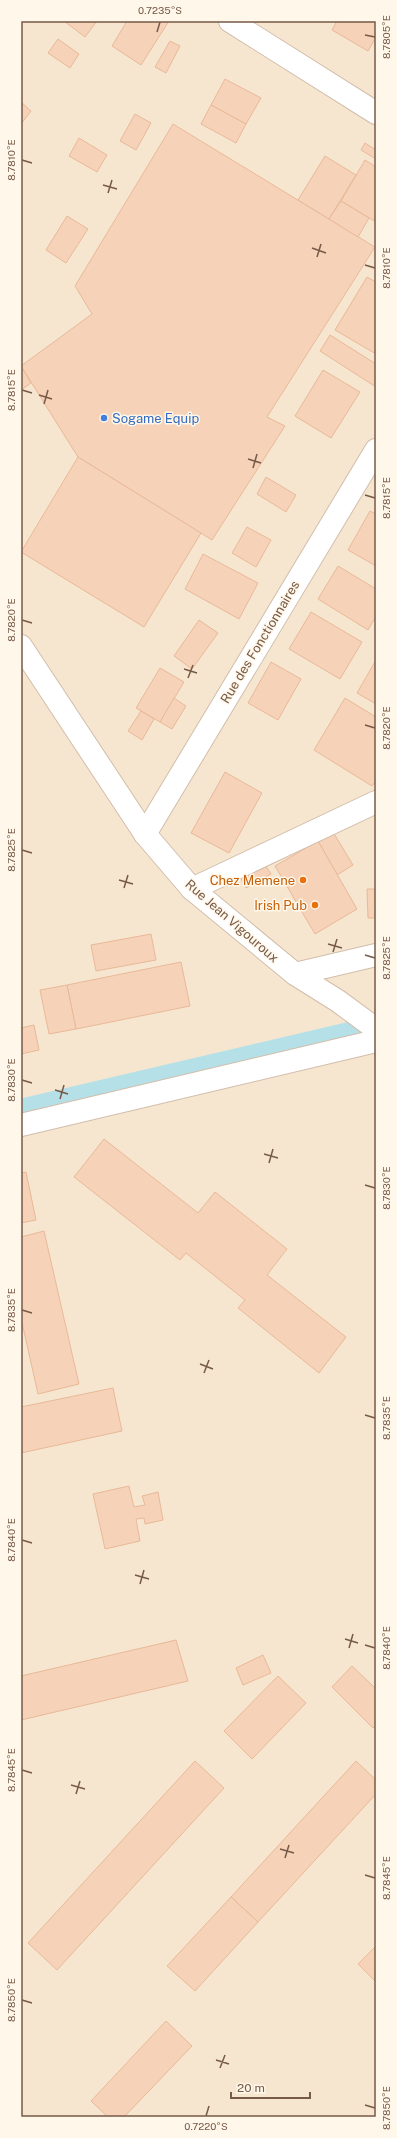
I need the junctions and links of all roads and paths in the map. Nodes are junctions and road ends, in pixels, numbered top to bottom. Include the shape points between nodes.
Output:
1 (230, 21) edge
2 (376, 113) edge
3 (376, 450) edge
4 (21, 646) edge
5 (376, 802) edge
6 (145, 834) junction
7 (192, 889) junction
8 (376, 955) edge
9 (295, 974) junction
10 (376, 1029) edge
11 (376, 1041) edge
12 (21, 1125) edge

1 - 2 street
3 - 6 street, Rue des Fonctionnaires
4 - 6 street, Rue Jean Vigouroux
5 - 7 street
6 - 7 street, Rue Jean Vigouroux
7 - 9 street, Rue Jean Vigouroux
8 - 9 street
9 - 10 street, Rue Jean Vigouroux
11 - 12 street

